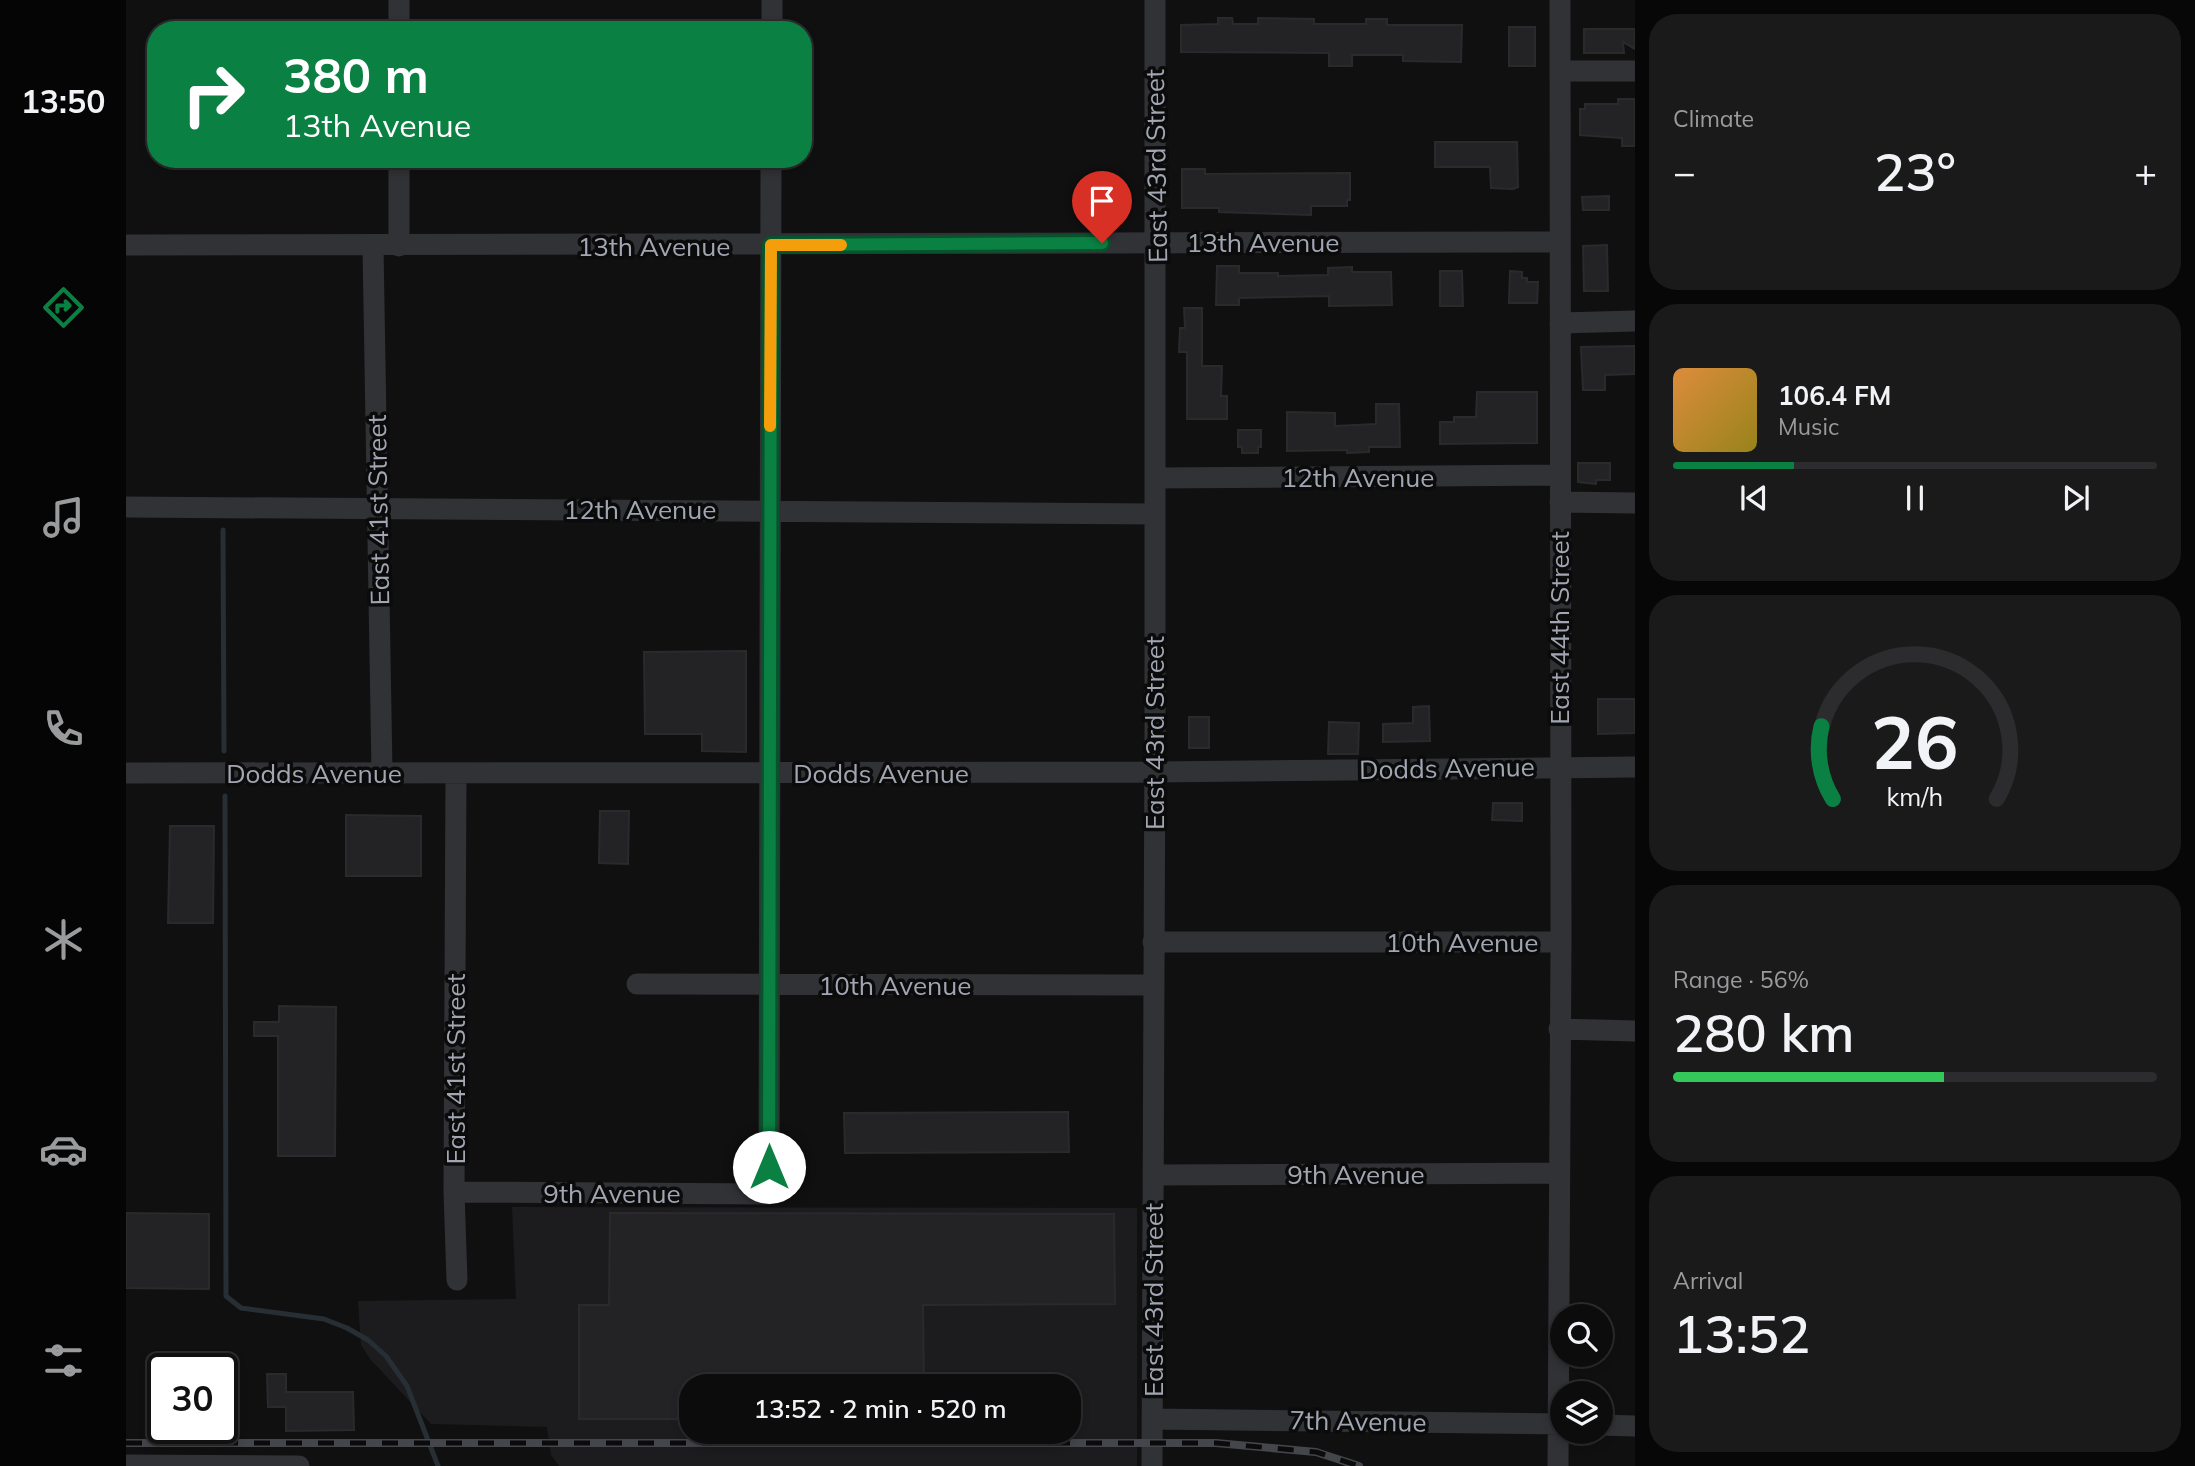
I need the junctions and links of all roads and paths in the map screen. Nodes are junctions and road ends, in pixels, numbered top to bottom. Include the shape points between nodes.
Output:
1 (399, 0) edge
2 (772, 0) edge
3 (1155, 0) edge
4 (1560, 0) edge
5 (399, 21) edge
6 (772, 21) edge
7 (1562, 71) junction
8 (1635, 71) edge
9 (399, 168) edge
10 (771, 168) edge
11 (1158, 242) junction
12 (1560, 242) junction
13 (126, 245) edge
14 (771, 245) junction
15 (399, 246) junction
16 (373, 247) junction
17 (1635, 321) edge
18 (1560, 323) junction
19 (1560, 475) junction
20 (1155, 478) junction
21 (1560, 502) junction
22 (1635, 503) edge
23 (126, 507) edge
24 (378, 507) junction
25 (770, 509) junction
26 (1154, 514) junction
27 (1559, 766) junction
28 (1635, 767) edge
29 (382, 772) junction
30 (1154, 772) junction
31 (126, 773) edge
32 (456, 773) junction
33 (771, 774) junction
34 (1153, 942) junction
35 (1561, 942) junction
36 (637, 984) dead end
37 (769, 985) junction
38 (1153, 985) junction
39 (1559, 1029) junction
40 (1635, 1031) edge
41 (1558, 1173) junction
42 (1154, 1175) junction
43 (454, 1192) junction
44 (457, 1280) dead end
45 (1560, 1381) edge
46 (1152, 1419) junction
47 (1550, 1424) edge
48 (1613, 1425) edge
49 (1635, 1426) edge
50 (1559, 1444) edge
51 (126, 1465) edge
52 (299, 1465) edge
53 (1152, 1466) edge
54 (1558, 1466) edge

1 - 5 street
2 - 6 street
3 - 11 street, East 43rd Street
4 - 7 street, East 44th Street
7 - 8 street
7 - 12 street, East 44th Street
9 - 15 street
10 - 14 street
11 - 12 street, 13th Avenue
11 - 14 street, 13th Avenue
11 - 20 street, East 43rd Street
12 - 18 street, East 44th Street
13 - 16 street, 13th Avenue
14 - 15 street, 13th Avenue
14 - 25 street
15 - 16 street, 13th Avenue
16 - 24 street, East 41st Street
17 - 18 street
18 - 19 street, East 44th Street
19 - 20 street, 12th Avenue
19 - 21 street, East 44th Street
20 - 26 street, East 43rd Street
21 - 22 street
21 - 27 street, East 44th Street
23 - 24 street, 12th Avenue
24 - 25 street, 12th Avenue
24 - 29 street, East 41st Street
25 - 26 street, 12th Avenue
25 - 33 street
26 - 30 street, East 43rd Street
27 - 28 street, Dodds Avenue
27 - 30 street, Dodds Avenue
27 - 35 street, East 44th Street
29 - 31 street, Dodds Avenue
29 - 32 street, Dodds Avenue
30 - 33 street, Dodds Avenue
30 - 34 street, East 43rd Street
32 - 33 street, Dodds Avenue
32 - 43 street, East 41st Street
33 - 37 street
34 - 35 street, 10th Avenue
34 - 38 street, East 43rd Street
35 - 39 street, East 44th Street
36 - 37 street, 10th Avenue
37 - 38 street, 10th Avenue
37 - 43 street, 9th Avenue via 769,1194
38 - 42 street, East 43rd Street
39 - 40 street
39 - 41 street, East 44th Street
41 - 42 street, 9th Avenue
41 - 45 street, East 44th Street
42 - 46 street, East 43rd Street
43 - 44 street, East 41st Street
46 - 47 street, 7th Avenue
46 - 53 street, East 43rd Street
48 - 49 street
50 - 54 street, East 44th Street
51 - 52 street

